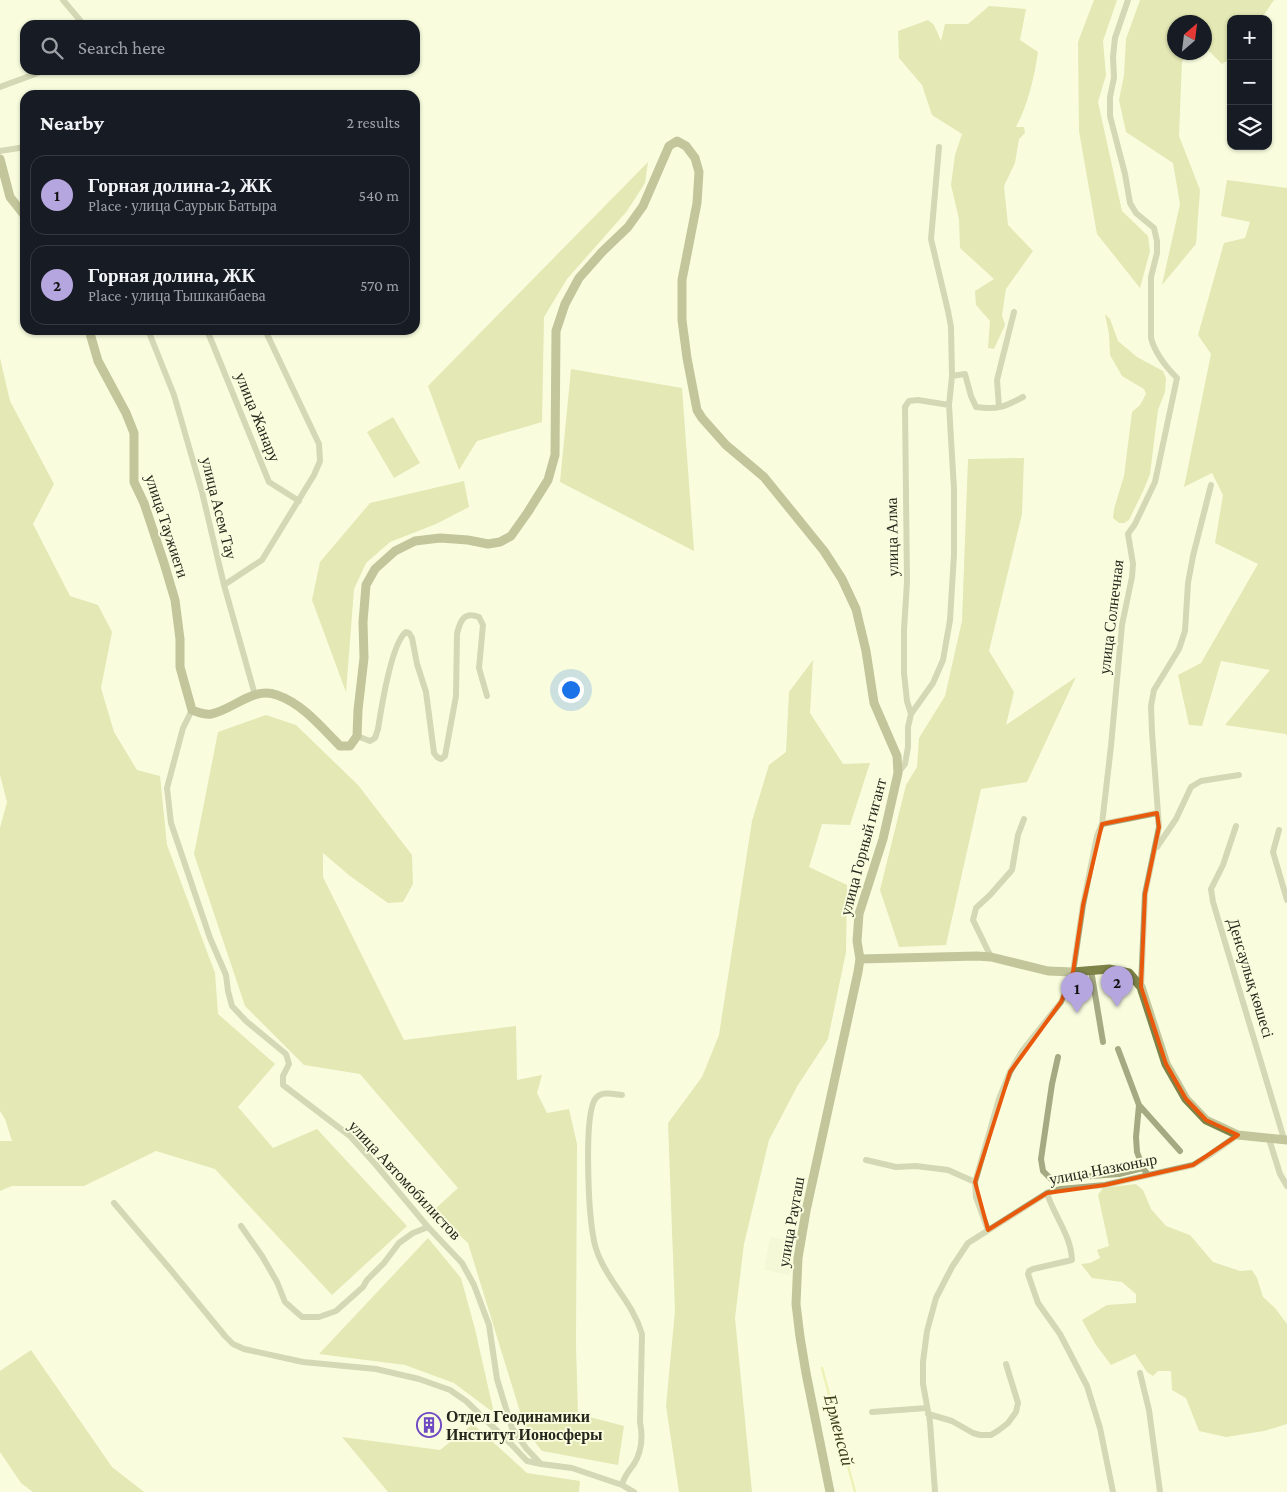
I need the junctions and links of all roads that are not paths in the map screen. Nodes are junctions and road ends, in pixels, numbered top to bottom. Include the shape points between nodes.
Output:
1 (63, 0) edge
2 (1128, 0) edge
3 (80, 20) edge
4 (32, 75) edge
5 (0, 87) edge
6 (940, 147) dead end
7 (20, 148) edge
8 (0, 152) edge
9 (0, 159) edge
10 (20, 210) edge
11 (1014, 312) dead end
12 (90, 335) edge
13 (150, 335) edge
14 (209, 335) edge
15 (267, 335) edge
16 (952, 376) junction
17 (1023, 397) dead end
18 (949, 405) junction
19 (999, 408) junction
20 (1210, 485) dead end
21 (299, 501) junction
22 (224, 585) junction
23 (255, 695) junction
24 (487, 696) dead end
25 (192, 710) junction
26 (911, 714) junction
27 (357, 736) junction
28 (898, 773) junction
29 (1239, 775) dead end
30 (1157, 813) junction
31 (1024, 819) dead end
32 (1102, 824) junction
33 (1236, 826) dead end
34 (1279, 830) dead end
35 (1154, 850) junction
36 (1287, 900) edge
37 (991, 957) junction
38 (860, 959) junction
39 (1090, 970) junction
40 (1073, 972) junction
41 (1141, 987) junction
42 (1103, 1042) dead end
43 (1118, 1049) dead end
44 (1058, 1057) dead end
45 (622, 1095) dead end
46 (1139, 1105) junction
47 (1238, 1135) junction
48 (1269, 1139) junction
49 (1286, 1139) edge
50 (1180, 1151) dead end
51 (866, 1160) dead end
52 (1143, 1168) junction
53 (1148, 1175) junction
54 (975, 1182) junction
55 (1287, 1186) edge
56 (1047, 1193) junction
57 (114, 1203) dead end
58 (241, 1226) dead end
59 (428, 1227) junction
60 (988, 1230) junction
61 (1006, 1364) dead end
62 (1140, 1373) dead end
63 (928, 1411) junction
64 (872, 1412) dead end
65 (542, 1464) junction
66 (622, 1485) junction
67 (634, 1492) edge
68 (830, 1492) edge
69 (936, 1492) edge
70 (1113, 1492) edge
71 (1160, 1492) edge

1 - 3 street
2 - 32 street, улица Солнечная via 1115,38 1110,116 1130,202 1136,213 1154,228 1158,242 1151,277 1151,338 1168,369 1177,378 1155,482 1128,534 1132,577 1122,625
4 - 5 street
6 - 16 street via 931,240 951,327
7 - 8 street
9 - 10 street via 10,197
11 - 19 street via 997,380
12 - 25 street, улица Таужиеги via 98,361 134,433 134,482 175,600 180,667
13 - 22 street, улица Асем Тау via 174,395
14 - 21 street, улица Жанару via 269,482
15 - 21 street via 319,444 320,461
16 - 18 street
16 - 19 street via 965,374 976,406
17 - 19 street
18 - 26 street via 954,489 950,620 943,660 933,683
18 - 26 street, улица Алма via 918,400 909,401 905,407 907,582 904,673
20 - 30 street via 1192,556 1185,631 1179,649 1154,690 1151,706
21 - 22 street via 262,560
22 - 23 street, улица Асем Тау
23 - 25 street via 212,714
23 - 27 street via 276,694 302,708 340,746 350,746
24 - 27 street via 479,668 483,626 479,617 472,615 465,617 457,634 456,696 445,756 437,758 426,692 412,638 406,632 401,635 388,677 375,738 370,741
25 - 59 street, улица Автомобилистов via 183,728 168,788 172,823 210,938 226,975 232,1006 286,1054 289,1064 283,1076 284,1084 350,1136
26 - 28 street via 905,764
27 - 28 street via 366,585 375,569 395,551 415,541 440,538 488,544 500,542 511,536 528,512 548,480 556,455 556,331 566,304 579,278 628,227 643,206 669,146 677,141 686,146 695,158 699,172 697,203 682,280 682,320 697,410 726,445 764,477 824,551 848,590 866,651 874,703 897,756
28 - 38 street, улица Горный гигант via 883,839 859,914 857,941
29 - 35 street via 1202,781 1191,788 1176,819
30 - 32 street
30 - 35 street via 1159,827
31 - 37 street via 1012,870 976,908 973,920
32 - 40 street, улица Солнечная via 1083,905
33 - 49 street, Денсаулық көшесі via 1211,889
34 - 36 street via 1273,852
35 - 41 street via 1146,894
37 - 38 street
37 - 40 street via 1048,971
38 - 68 street, улица Раугаш via 798,1258 796,1304 800,1337
39 - 40 street
39 - 41 street via 1109,968 1130,973
39 - 42 street
40 - 54 street, улица Солнечная via 1061,1002 1022,1051 1010,1072
41 - 47 street via 1166,1064 1186,1099 1206,1120
43 - 46 street
44 - 52 street via 1043,1150 1043,1171 1051,1179 1120,1174
45 - 66 street via 600,1095 595,1100 591,1109 588,1164 593,1238 600,1260 632,1310 642,1334 640,1422 643,1435 640,1451
46 - 50 street
46 - 52 street via 1136,1137
47 - 48 street
47 - 53 street, улица Назконыр via 1194,1165
48 - 49 street
48 - 55 street
51 - 54 street via 948,1170
52 - 53 street
53 - 56 street, улица Назконыр
54 - 60 street via 976,1197
56 - 60 street, улица Назконыр
56 - 70 street via 1067,1237 1072,1260 1029,1271 1028,1279 1038,1303 1060,1334 1087,1386 1100,1428
57 - 65 street via 233,1344 304,1362 376,1369 450,1390 466,1401 527,1461
58 - 59 street via 262,1256 286,1302 302,1317 319,1317 336,1311 363,1287 400,1242
59 - 65 street, улица Автомобилистов via 462,1263 474,1285 490,1325 497,1378 512,1428
60 - 63 street, улица Назконыр via 968,1243 936,1298 923,1362
61 - 63 street via 1018,1403 1008,1423 991,1435 973,1433
62 - 71 street via 1149,1410
63 - 64 street
63 - 69 street, улица Назконыр
65 - 66 street via 572,1468
66 - 67 street

